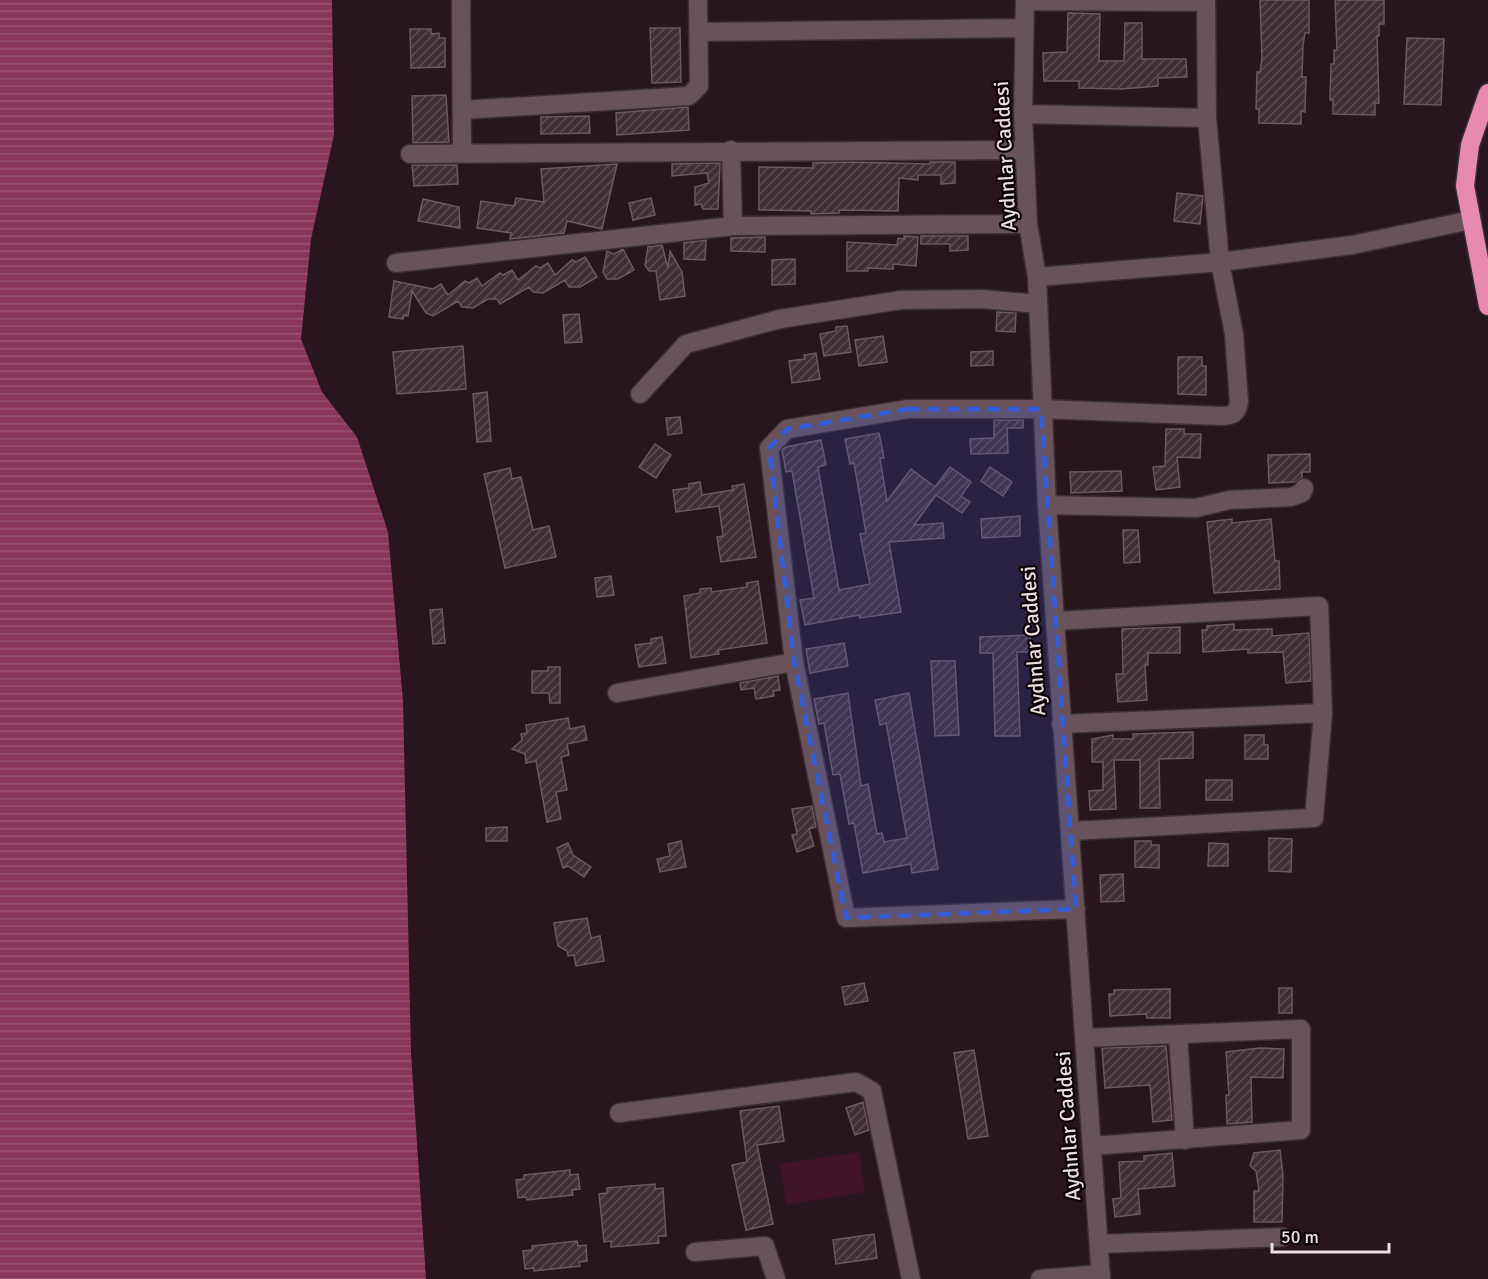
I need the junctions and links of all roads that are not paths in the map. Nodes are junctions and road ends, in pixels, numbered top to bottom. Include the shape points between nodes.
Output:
1 (461, 0) edge
2 (698, 0) edge
3 (1025, 1) edge
4 (1206, 1) edge
5 (1024, 28) junction
6 (698, 32) junction
7 (1488, 93) edge
8 (462, 110) junction
9 (1023, 114) junction
10 (1207, 118) junction
11 (731, 150) junction
12 (1024, 150) junction
13 (462, 153) junction
14 (410, 154) dead end
15 (1471, 220) junction
16 (1029, 224) junction
17 (733, 226) junction
18 (1220, 262) junction
19 (396, 263) dead end
20 (1037, 277) junction
21 (1038, 304) junction
22 (1488, 306) edge
23 (640, 394) dead end
24 (1041, 409) junction
25 (1304, 488) dead end
26 (1047, 505) junction
27 (1056, 621) junction
28 (794, 662) junction
29 (617, 693) dead end
30 (1323, 713) junction
31 (1061, 724) junction
32 (1071, 831) junction
33 (1076, 909) junction
34 (1178, 1035) junction
35 (1084, 1038) junction
36 (618, 1113) dead end
37 (1185, 1140) junction
38 (1092, 1146) junction
39 (1282, 1237) dead end
40 (1099, 1244) junction
41 (695, 1252) dead end
42 (1101, 1277) edge
43 (776, 1279) edge
44 (911, 1279) edge
45 (1040, 1279) edge

1 - 8 street
2 - 6 street
3 - 4 street
3 - 5 street, Aydınlar Caddesi
4 - 10 street
5 - 6 street
5 - 9 street, Aydınlar Caddesi
6 - 8 street via 699,86 689,96
7 - 15 highway via 1470,145 1465,186
8 - 13 street
9 - 10 street
9 - 12 street, Aydınlar Caddesi
10 - 18 street
11 - 12 street
11 - 13 street
11 - 17 street
12 - 16 street, Aydınlar Caddesi
13 - 14 street
15 - 18 street via 1352,245
15 - 22 highway
16 - 17 street
16 - 20 street, Aydınlar Caddesi
17 - 19 street
18 - 20 street
18 - 24 street via 1237,365 1239,402 1233,415
20 - 21 street, Aydınlar Caddesi
21 - 23 street via 982,299 901,300 780,319 686,344
21 - 24 street, Aydınlar Caddesi
24 - 26 street, Aydınlar Caddesi
24 - 28 street via 908,409 787,429 769,448
25 - 26 street via 1291,497 1229,500 1196,508
26 - 27 street, Aydınlar Caddesi
27 - 30 street via 1319,606
27 - 31 street, Aydınlar Caddesi
28 - 29 street
28 - 33 street via 846,918
30 - 31 street
30 - 32 street via 1314,818
31 - 32 street, Aydınlar Caddesi
32 - 33 street, Aydınlar Caddesi
33 - 35 street, Aydınlar Caddesi
34 - 35 street
34 - 37 street
34 - 37 street via 1301,1029 1301,1130
35 - 38 street, Aydınlar Caddesi
36 - 44 street via 856,1082 872,1090
37 - 38 street
38 - 40 street, Aydınlar Caddesi
39 - 40 street
40 - 42 street, Aydınlar Caddesi
41 - 43 street via 765,1246
42 - 45 street

